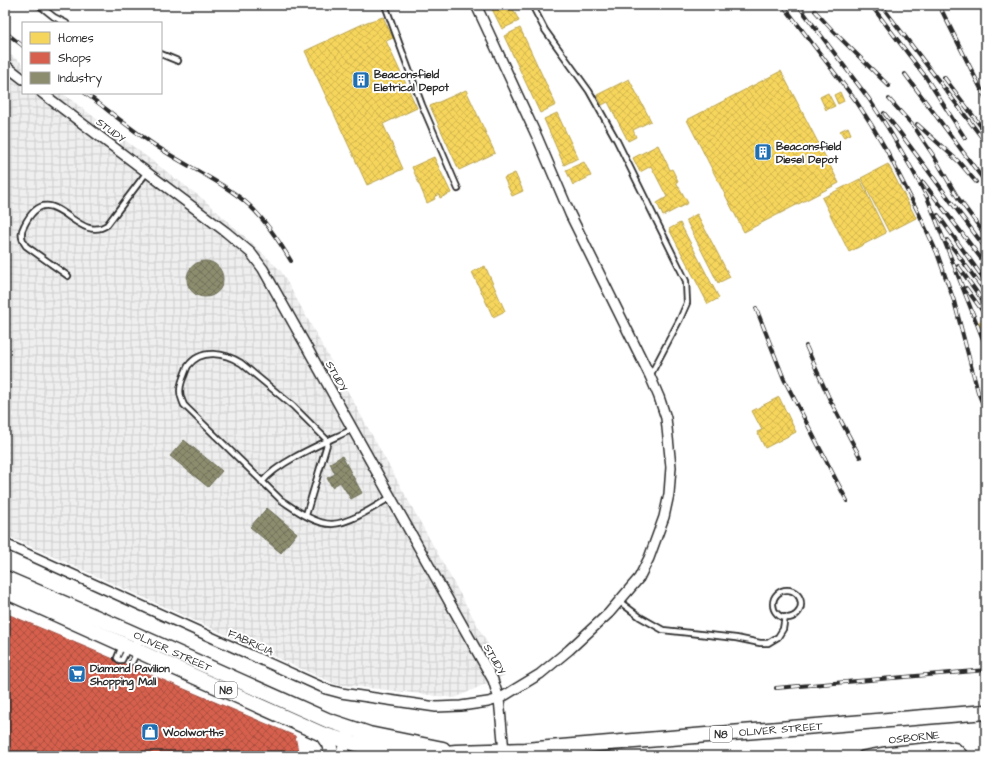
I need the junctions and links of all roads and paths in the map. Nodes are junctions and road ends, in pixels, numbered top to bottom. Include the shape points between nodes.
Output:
1 (39, 5) edge
2 (385, 5) edge
3 (476, 5) edge
4 (532, 5) edge
5 (64, 22) edge
6 (162, 54) edge
7 (178, 61) dead end
8 (5, 65) edge
9 (22, 78) edge
10 (43, 94) edge
11 (146, 172) junction
12 (458, 189) dead end
13 (68, 276) dead end
14 (650, 376) junction
15 (353, 429) junction
16 (328, 441) junction
17 (262, 482) junction
18 (391, 498) junction
19 (306, 515) junction
20 (5, 544) edge
21 (5, 578) edge
22 (5, 591) edge
23 (620, 602) junction
24 (785, 617) junction
25 (132, 644) junction
26 (500, 698) junction
27 (986, 712) edge
28 (322, 734) junction
29 (348, 735) junction
30 (504, 751) junction
31 (456, 752) junction
32 (402, 755) edge
33 (332, 756) edge
34 (341, 756) edge
35 (863, 756) edge
36 (964, 756) edge

1 - 5 lane
2 - 12 lane via 422,105
3 - 14 street, FABRICIA via 570,214
4 - 14 lane via 545,30 589,91 617,141 686,281 687,303
6 - 7 lane
8 - 9 street
10 - 11 street, STUDY
11 - 13 lane via 103,228 84,227 51,206 38,208 32,212 22,230 23,242
11 - 15 street, STUDY via 251,253 274,287
14 - 23 street, FABRICIA via 666,418 671,467 669,494 664,517 649,558 639,578
15 - 16 lane
15 - 18 street, STUDY
16 - 17 lane via 284,463
16 - 17 lane via 293,406 232,357 210,354 194,360 187,367 180,387 184,405
16 - 19 lane
17 - 19 lane via 281,500
18 - 19 lane via 342,522 330,524
18 - 26 street, STUDY via 494,680
20 - 26 street, FABRICIA via 334,691 436,707 478,704
21 - 25 highway, OLIVER STREET / N8
22 - 25 highway, OLIVER STREET / N8
23 - 24 lane via 663,630 760,643 768,643 778,637 783,629
23 - 26 street, FABRICIA via 550,666
24 - 24 lane via 777,613 774,604 776,596 779,592 792,590 799,596 801,605 797,613
25 - 28 highway, OLIVER STREET / N8
25 - 29 highway, OLIVER STREET / N8 via 327,720
26 - 30 street, STUDY
27 - 30 highway, OLIVER STREET / N8
28 - 29 highway, OLIVER STREET / N8
28 - 33 highway via 329,744
29 - 31 highway, OLIVER STREET / N8
29 - 32 highway, OLIVER STREET / N8 via 375,749
29 - 34 street
30 - 31 highway, OLIVER STREET / N8
31 - 32 highway, OLIVER STREET / N8
35 - 36 street, OSBORNE via 946,746 956,748

